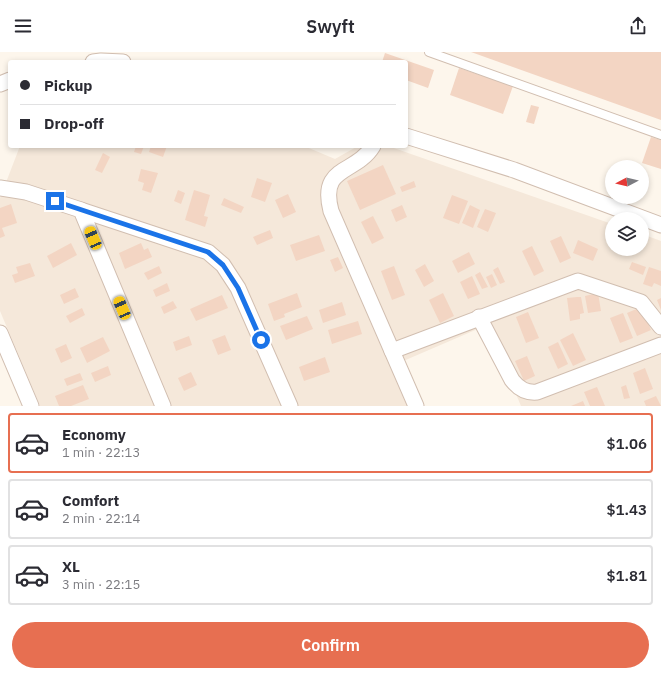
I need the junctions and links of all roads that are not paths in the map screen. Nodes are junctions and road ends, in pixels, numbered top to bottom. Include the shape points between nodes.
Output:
1 (429, 52) edge
2 (661, 135) edge
3 (408, 137) edge
4 (372, 148) edge
5 (0, 188) edge
6 (81, 210) junction
7 (661, 225) edge
8 (479, 317) junction
9 (661, 327) edge
10 (0, 333) edge
11 (661, 345) edge
12 (392, 351) junction
13 (31, 406) edge
14 (163, 406) edge
15 (290, 406) edge
16 (416, 406) edge

1 - 2 lane
3 - 7 street via 514,170
4 - 12 street via 333,178 328,189 328,197 331,211
5 - 6 street via 26,192
6 - 14 street
6 - 15 street via 208,252 223,265 238,288
8 - 9 street via 578,281 641,302
8 - 11 street via 517,387 531,393
8 - 12 street
10 - 13 street
12 - 16 street

